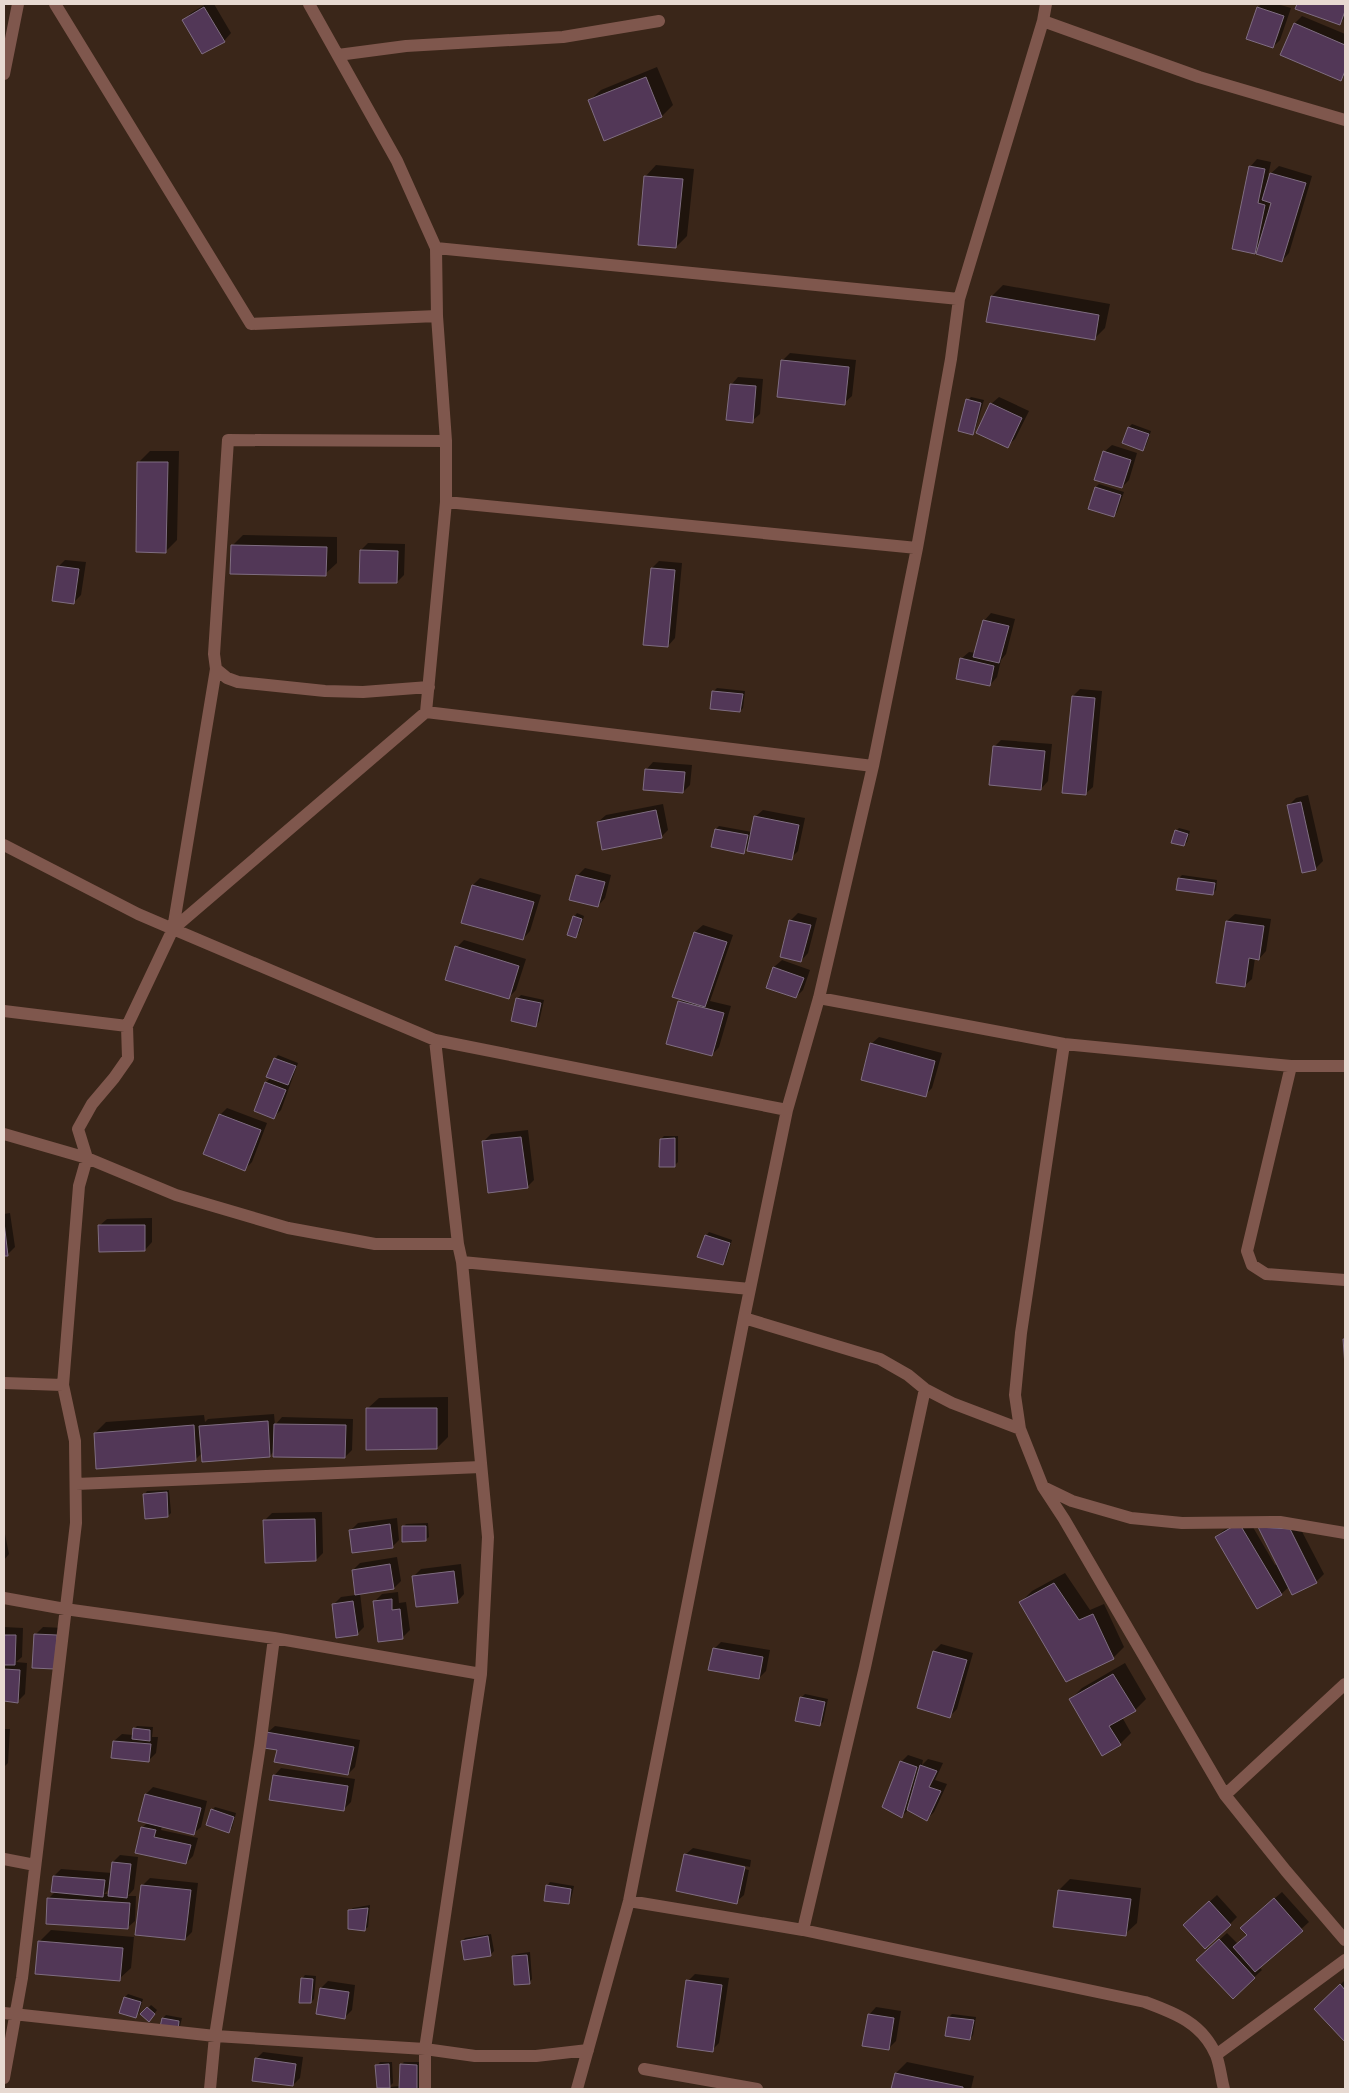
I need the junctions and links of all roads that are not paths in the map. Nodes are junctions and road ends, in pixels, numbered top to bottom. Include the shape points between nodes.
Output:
1 (18, 4) edge
2 (55, 4) edge
3 (309, 4) edge
4 (1046, 4) edge
5 (1043, 20) junction
6 (659, 22) dead end
7 (338, 55) junction
8 (4, 74) edge
9 (1344, 116) edge
10 (436, 248) junction
11 (959, 299) junction
12 (437, 316) junction
13 (446, 441) junction
14 (446, 502) junction
15 (917, 548) junction
16 (216, 669) junction
17 (429, 687) junction
18 (426, 712) junction
19 (873, 766) junction
20 (4, 845) edge
21 (173, 929) junction
22 (819, 998) junction
23 (4, 1011) edge
24 (127, 1026) junction
25 (435, 1040) junction
26 (1064, 1044) junction
27 (1291, 1066) junction
28 (1345, 1066) edge
29 (787, 1110) junction
30 (4, 1134) edge
31 (87, 1158) junction
32 (458, 1244) junction
33 (462, 1262) junction
34 (1345, 1280) edge
35 (750, 1289) junction
36 (744, 1318) junction
37 (4, 1383) edge
38 (63, 1385) junction
39 (925, 1389) junction
40 (1020, 1429) junction
41 (481, 1467) junction
42 (76, 1484) junction
43 (1043, 1487) junction
44 (1345, 1534) edge
45 (4, 1598) edge
46 (65, 1609) junction
47 (274, 1638) junction
48 (481, 1674) junction
49 (1345, 1684) edge
50 (1225, 1795) junction
51 (4, 1859) edge
52 (35, 1865) junction
53 (629, 1901) junction
54 (803, 1930) junction
55 (1345, 1940) edge
56 (1345, 1960) edge
57 (9, 2014) edge
58 (215, 2036) junction
59 (425, 2049) junction
60 (588, 2050) junction
61 (1216, 2056) junction
62 (644, 2069) dead end
63 (4, 2078) edge
64 (210, 2089) edge
65 (425, 2089) edge
66 (577, 2089) edge
67 (757, 2089) edge
68 (1224, 2089) edge

1 - 8 street
2 - 12 street via 251,324
3 - 7 street
4 - 5 street
5 - 9 street via 1199,77
5 - 11 street
6 - 7 street via 563,37 406,46
7 - 10 street via 397,161
10 - 11 street
10 - 12 street
11 - 15 street
12 - 13 street
13 - 14 street
13 - 16 street via 228,440 214,654
14 - 15 street
14 - 17 street
15 - 19 street
16 - 17 street via 238,682 325,691
16 - 21 street
17 - 18 street
18 - 19 street
18 - 21 street
19 - 22 street
20 - 21 street
21 - 24 street
21 - 25 street
22 - 26 street
22 - 29 street
23 - 24 street
24 - 31 street via 128,1058 92,1104 78,1129
25 - 29 street
25 - 32 street
26 - 27 street
26 - 40 street via 1021,1333 1015,1395
27 - 28 street
27 - 34 street via 1247,1251 1252,1265 1266,1274
29 - 35 street
30 - 31 street
31 - 32 street via 176,1195 288,1228 375,1244
31 - 38 street via 79,1186
32 - 33 street
33 - 35 street
33 - 41 street
35 - 36 street
36 - 39 street via 880,1359
36 - 53 street
37 - 38 street
38 - 42 street via 75,1441
39 - 40 street
39 - 54 street via 865,1667
40 - 43 street
41 - 42 street
41 - 48 street via 488,1537
42 - 46 street via 76,1523
43 - 44 street via 1072,1501 1131,1518 1182,1523 1280,1522
43 - 50 street
45 - 46 street
46 - 47 street
46 - 52 street
47 - 48 street
47 - 58 street
48 - 59 street
49 - 50 street
50 - 55 street
51 - 52 street
52 - 57 street via 22,1978
53 - 54 street
53 - 60 street
54 - 61 street via 1145,2002 1188,2021 1205,2037
56 - 61 street
57 - 58 street
57 - 63 street
58 - 59 street
58 - 64 street
59 - 60 street via 475,2056 536,2056
59 - 65 street
60 - 66 street
61 - 68 street
62 - 67 street

